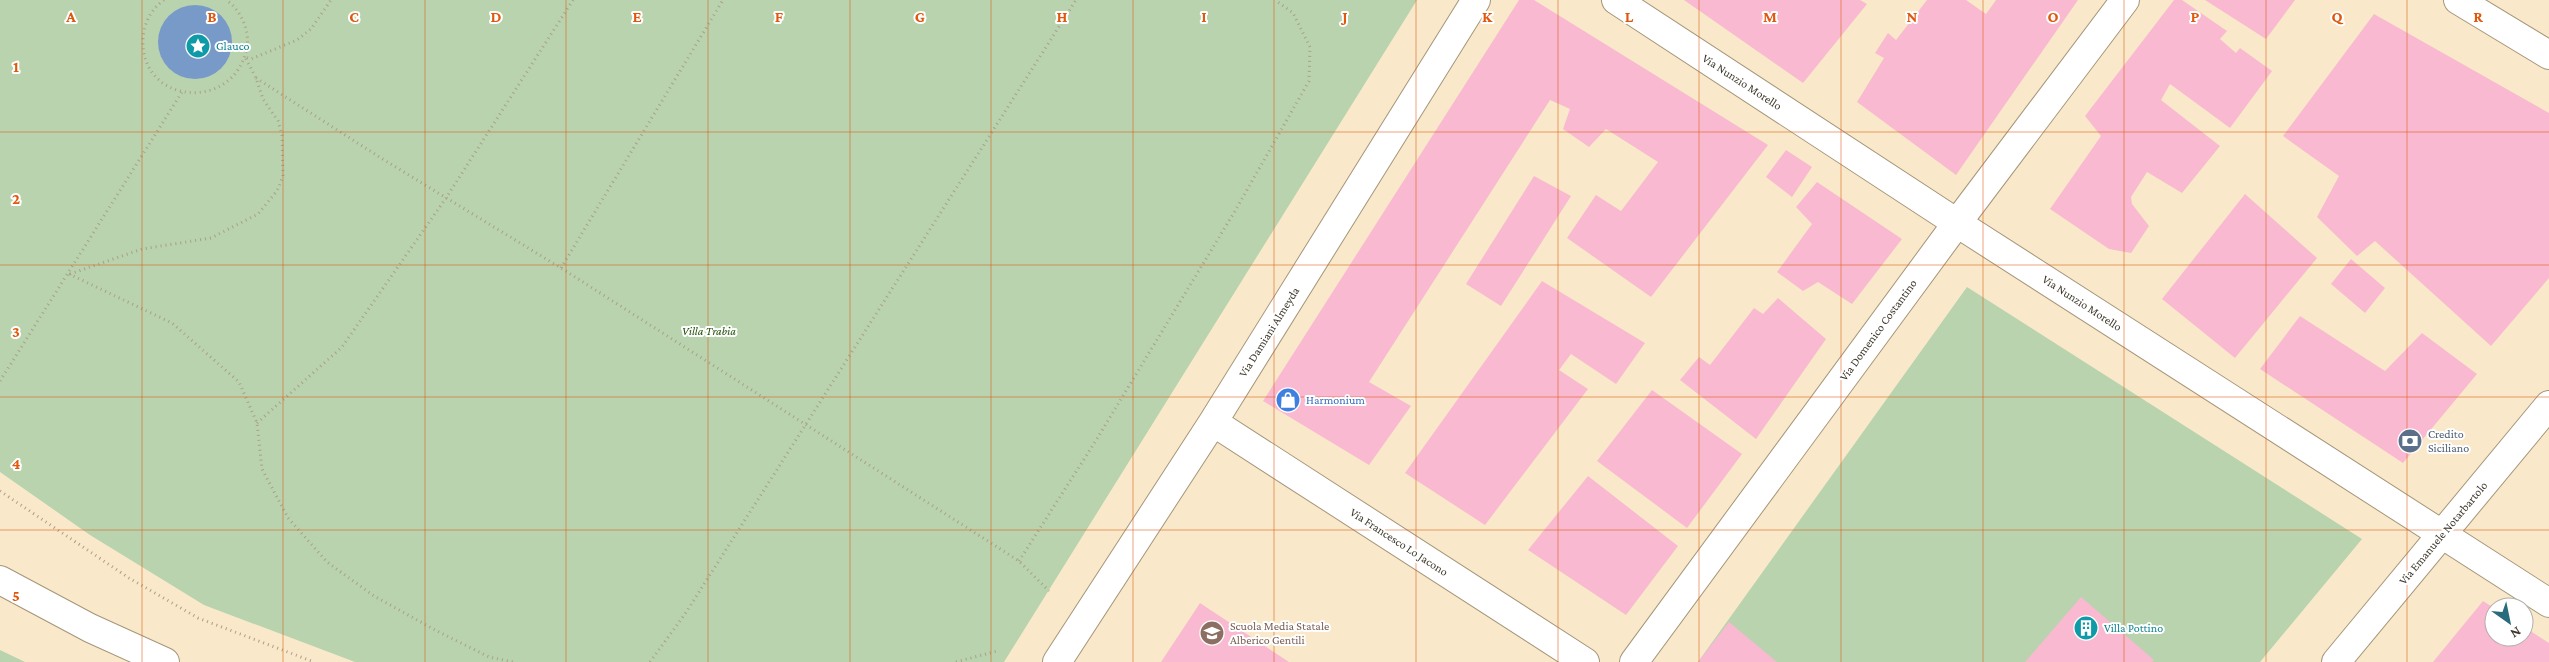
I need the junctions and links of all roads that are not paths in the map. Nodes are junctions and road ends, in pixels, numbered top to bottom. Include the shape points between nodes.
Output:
1 (1476, 0) edge
2 (1616, 0) edge
3 (2125, 0) edge
4 (2458, 0) edge
5 (2549, 55) edge
6 (1957, 223) junction
7 (2549, 405) edge
8 (1213, 422) junction
9 (2442, 534) junction
10 (0, 580) edge
11 (2549, 603) edge
12 (165, 662) edge
13 (1057, 662) edge
14 (1585, 662) edge
15 (1634, 662) edge
16 (2336, 662) edge

1 - 8 street, Via Damiani Almeyda
2 - 6 street, Via Nunzio Morello
3 - 6 street, Via Domenico Costantino
4 - 5 street
6 - 9 street, Via Nunzio Morello
6 - 15 street, Via Domenico Costantino
7 - 9 street, Via Emanuele Notarbartolo
8 - 13 street, Via Damiani Almeyda
8 - 14 street, Via Francesco Lo Jacono
9 - 11 street, Via Nunzio Morello
9 - 16 street, Via Emanuele Notarbartolo
10 - 12 street via 90,628

